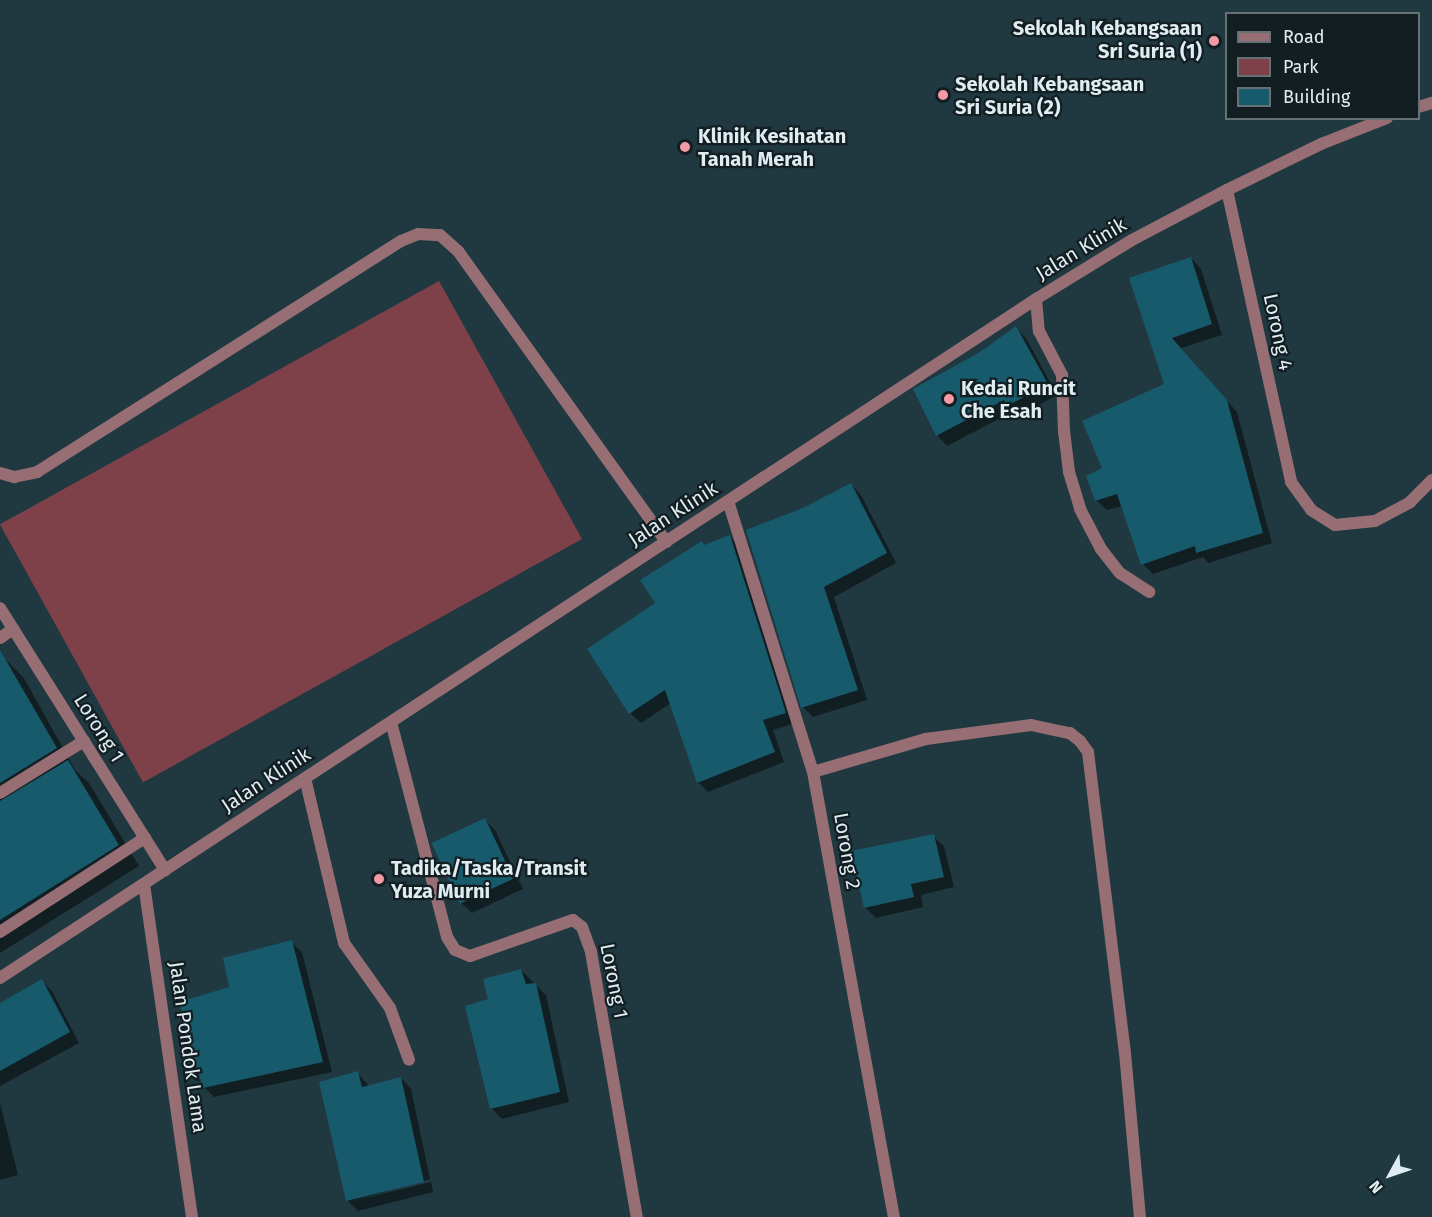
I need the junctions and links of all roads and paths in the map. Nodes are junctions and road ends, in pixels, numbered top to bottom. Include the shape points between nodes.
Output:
1 (1382, 120) edge
2 (1227, 190) junction
3 (1036, 299) junction
4 (0, 473) edge
5 (1432, 480) edge
6 (728, 501) junction
7 (666, 542) junction
8 (1149, 592) dead end
9 (0, 608) edge
10 (13, 629) junction
11 (0, 638) edge
12 (391, 722) junction
13 (84, 741) junction
14 (813, 772) junction
15 (306, 778) junction
16 (0, 793) edge
17 (145, 838) junction
18 (165, 870) junction
19 (144, 884) junction
20 (0, 932) edge
21 (0, 978) edge
22 (409, 1060) dead end
23 (192, 1217) edge
24 (637, 1217) edge
25 (894, 1217) edge
26 (1140, 1217) edge

1 - 2 street, Jalan Klinik via 1321,144
2 - 3 street, Jalan Klinik via 1132,240
2 - 5 street, Lorong 4 via 1291,482 1311,510 1335,525 1374,521 1410,502
3 - 6 street, Jalan Klinik
3 - 8 street via 1039,331 1062,375 1069,472 1080,509 1101,549 1120,573
4 - 7 street via 14,477 37,472 401,241 418,234 440,235 458,251
6 - 7 street, Jalan Klinik
6 - 14 street, Lorong 2
7 - 12 street, Jalan Klinik
9 - 10 street, Lorong 1
10 - 11 street
10 - 13 street, Lorong 1
12 - 15 street, Jalan Klinik
12 - 24 street, Lorong 1 via 447,938 455,950 470,956 573,920 582,927 591,952
13 - 16 street
13 - 17 street, Lorong 1
14 - 25 street, Lorong 2
14 - 26 street via 926,739 1031,725 1070,733 1080,741 1089,764 1125,1053
15 - 18 street, Jalan Klinik
15 - 22 street via 344,943 390,1008
17 - 18 street, Lorong 1
17 - 20 street
18 - 19 street, Jalan Klinik
19 - 21 street, Jalan Klinik
19 - 23 street, Jalan Pondok Lama

